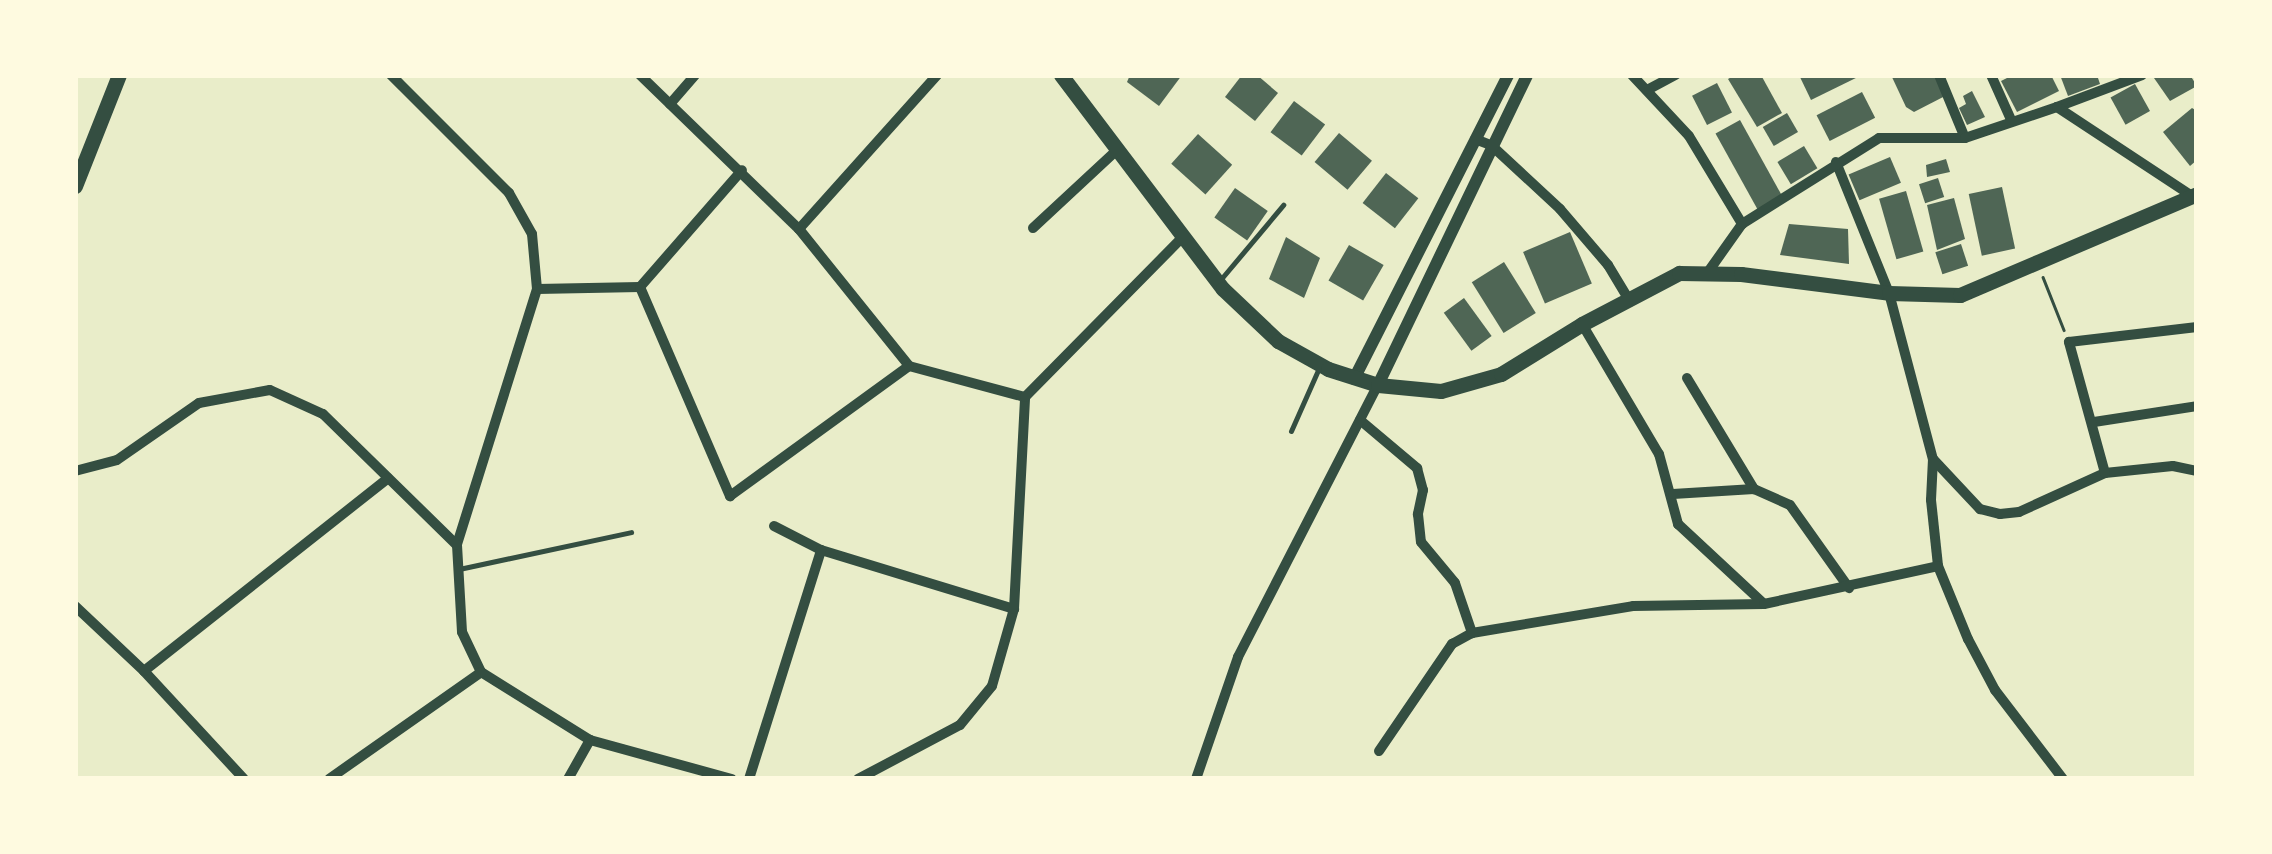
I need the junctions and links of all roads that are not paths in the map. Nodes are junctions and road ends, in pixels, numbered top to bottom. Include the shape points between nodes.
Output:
1 (119, 75) edge
2 (391, 75) edge
3 (640, 75) edge
4 (694, 75) edge
5 (936, 75) edge
6 (1061, 75) edge
7 (1508, 75) edge
8 (1527, 75) edge
9 (1632, 75) edge
10 (1675, 75) edge
11 (1939, 75) edge
12 (1991, 75) edge
13 (2142, 75) edge
14 (1649, 90) junction
15 (670, 104) junction
16 (2057, 107) junction
17 (2012, 122) junction
18 (1965, 138) junction
19 (1475, 139) junction
20 (1491, 145) junction
21 (1119, 148) junction
22 (1836, 162) junction
23 (742, 170) junction
24 (75, 186) edge
25 (2194, 195) edge
26 (1283, 205) dead end
27 (1742, 224) junction
28 (1033, 228) dead end
29 (800, 229) junction
30 (1184, 236) junction
31 (1708, 272) junction
32 (1218, 282) junction
33 (640, 288) junction
34 (537, 289) junction
35 (1889, 294) junction
36 (1628, 298) junction
37 (1582, 324) junction
38 (2197, 328) edge
39 (1320, 365) junction
40 (909, 366) junction
41 (1687, 378) dead end
42 (1354, 380) junction
43 (1378, 385) junction
44 (1025, 397) junction
45 (2197, 406) edge
46 (1360, 420) junction
47 (2094, 422) junction
48 (1291, 431) dead end
49 (1933, 459) junction
50 (75, 471) edge
51 (2197, 471) edge
52 (2105, 473) junction
53 (388, 478) junction
54 (1754, 489) junction
55 (1674, 494) junction
56 (774, 526) dead end
57 (631, 532) dead end
58 (457, 544) junction
59 (820, 550) junction
60 (1938, 566) junction
61 (458, 569) junction
62 (1850, 588) junction
63 (1764, 604) junction
64 (75, 606) edge
65 (1014, 610) junction
66 (1472, 633) junction
67 (144, 671) junction
68 (481, 672) junction
69 (590, 740) junction
70 (1379, 751) dead end
71 (886, 767) junction
72 (244, 779) edge
73 (328, 779) edge
74 (568, 779) edge
75 (732, 779) edge
76 (749, 779) edge
77 (858, 779) edge
78 (898, 779) edge
79 (1196, 779) edge
80 (2062, 779) edge

1 - 24 main road
2 - 34 street via 509,192 532,234
3 - 15 street
4 - 15 street
5 - 29 street
6 - 21 main road
7 - 19 street
8 - 20 street
9 - 14 street
10 - 14 street
11 - 18 street
12 - 17 street
13 - 16 street
14 - 27 street via 1688,136
15 - 23 street
16 - 17 street
16 - 25 street
17 - 18 street
18 - 22 street via 1879,138
19 - 20 street
19 - 42 street
20 - 36 street via 1560,209
20 - 43 street
21 - 28 street
21 - 30 main road
22 - 27 street
22 - 35 street
23 - 29 street
23 - 33 street
25 - 35 main road via 1960,295
26 - 32 lane
27 - 31 street
29 - 40 street
30 - 32 main road
30 - 44 street
31 - 35 main road
31 - 36 main road via 1680,273
32 - 39 main road via 1278,341
33 - 34 street
33 - 40 street via 730,496
34 - 58 street
35 - 49 street
36 - 37 main road
37 - 43 main road via 1487,378 1441,392
37 - 55 street via 1659,454
38 - 47 street via 2069,342
39 - 42 main road
39 - 48 lane
40 - 44 street
41 - 54 street
42 - 43 main road
43 - 46 street
44 - 65 street
45 - 47 street
46 - 66 street via 1417,468 1424,490 1421,542 1454,583
46 - 79 street via 1238,657
47 - 52 street
49 - 52 street via 1980,509 2000,514 2019,512
49 - 60 street
50 - 53 street via 117,460 199,404 270,390 323,414
51 - 52 street via 2173,466
53 - 58 street
53 - 67 street
54 - 55 street
54 - 62 street via 1790,504
55 - 63 street via 1678,524
56 - 59 street
57 - 61 lane
58 - 61 street
59 - 65 street
59 - 76 street
60 - 62 street
60 - 80 street via 1995,690
61 - 68 street via 462,632
62 - 63 street
63 - 66 street via 1633,606
64 - 67 street
65 - 71 street via 992,686 960,725
66 - 70 street via 1452,644
67 - 72 street
68 - 69 street
68 - 73 street
69 - 74 street
69 - 75 street
71 - 77 street
71 - 78 street

